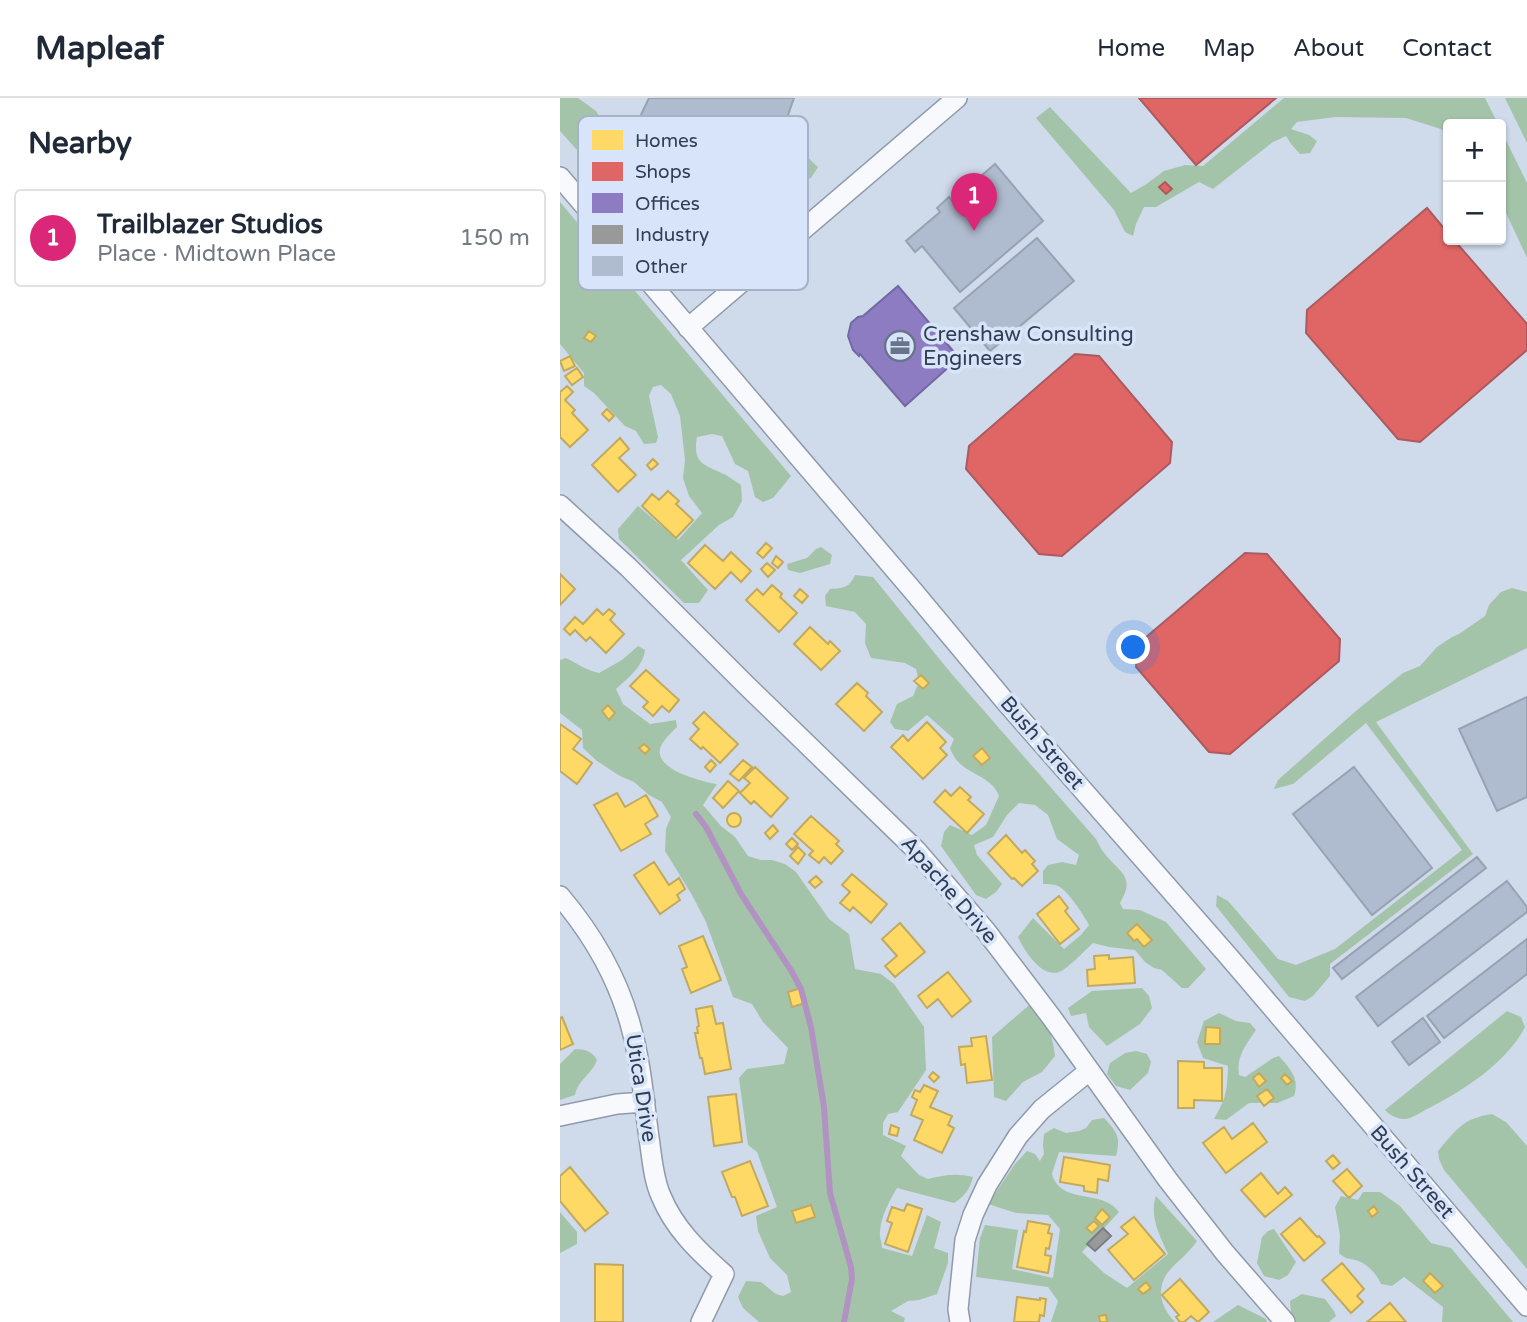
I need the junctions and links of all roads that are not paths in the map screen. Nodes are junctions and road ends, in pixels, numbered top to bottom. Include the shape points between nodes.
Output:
1 (957, 98) edge
2 (560, 177) edge
3 (578, 198) edge
4 (808, 225) edge
5 (656, 290) edge
6 (732, 290) edge
7 (688, 328) junction
8 (560, 505) edge
9 (560, 896) edge
10 (1089, 1071) junction
11 (645, 1102) junction
12 (560, 1116) edge
13 (1527, 1306) edge
14 (701, 1322) edge
15 (960, 1322) edge
16 (1285, 1322) edge

1 - 4 street
2 - 3 street, Bush Street
5 - 7 street, Bush Street
6 - 7 street
7 - 13 street, Bush Street
8 - 10 street, Apache Drive via 916,850 990,937
9 - 11 street, Utica Drive via 613,974 632,1029
10 - 15 street via 1042,1109 1018,1136 987,1185 965,1240
10 - 16 street, Apache Drive via 1168,1180
11 - 12 street
11 - 14 street, Utica Drive via 660,1194 689,1241 724,1274

